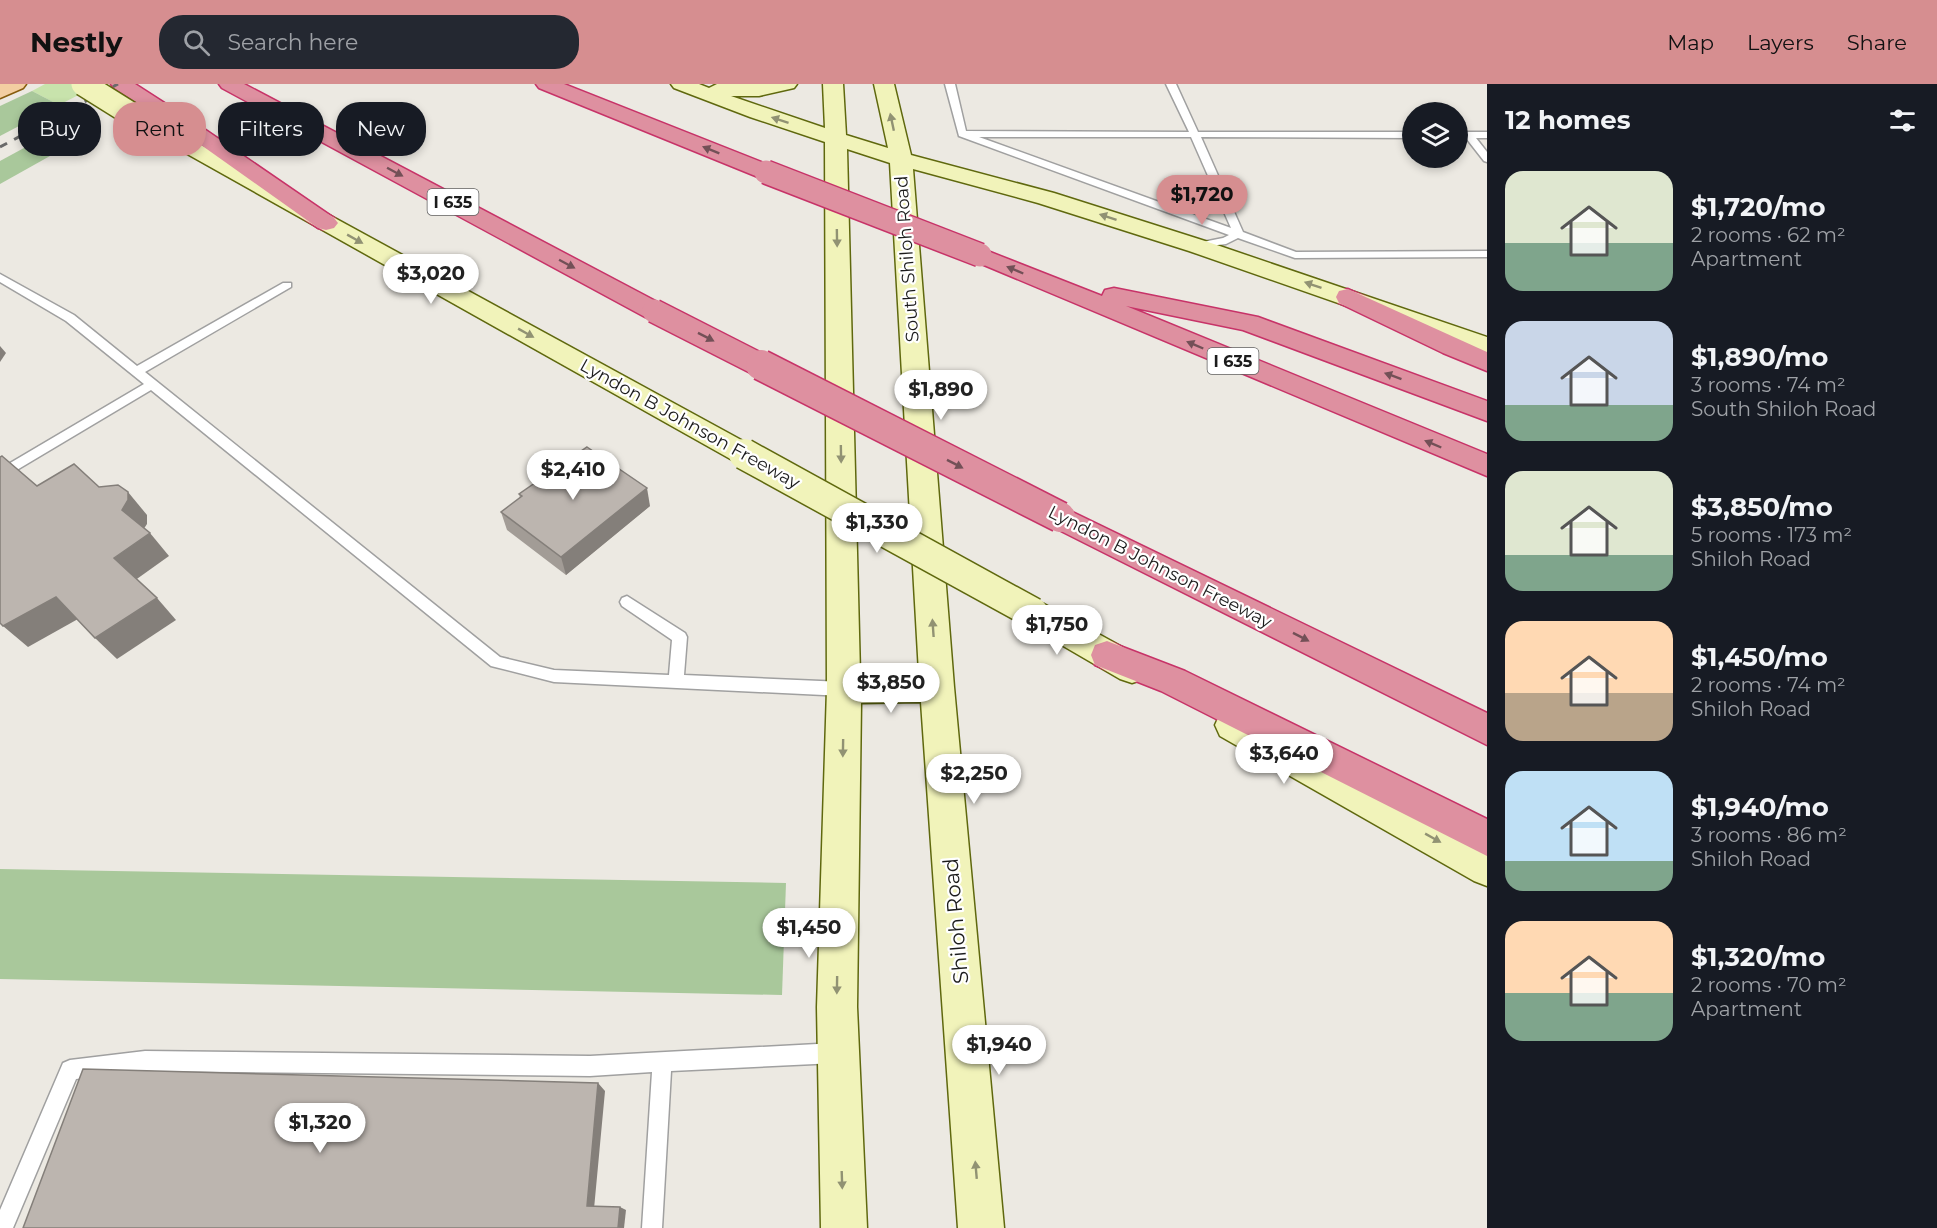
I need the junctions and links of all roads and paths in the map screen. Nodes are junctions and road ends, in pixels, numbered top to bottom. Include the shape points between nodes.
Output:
1 (16, 84) edge
2 (83, 84) edge
3 (121, 84) edge
4 (229, 84) edge
5 (546, 84) edge
6 (787, 84) edge
7 (833, 84) edge
8 (884, 84) edge
9 (950, 84) edge
10 (1171, 84) edge
11 (685, 86) edge
12 (0, 92) edge
13 (962, 134) junction
14 (1195, 135) junction
15 (1402, 135) edge
16 (1469, 135) joint
17 (1487, 135) edge
18 (836, 138) junction
19 (901, 159) junction
20 (1487, 159) edge
21 (326, 223) junction
22 (1238, 233) junction
23 (1197, 246) junction
24 (1487, 254) edge
25 (1224, 255) junction
26 (0, 277) edge
27 (1045, 283) junction
28 (287, 285) dead end
29 (1348, 297) junction
30 (1487, 346) edge
31 (1487, 362) edge
32 (136, 372) junction
33 (151, 385) junction
34 (1487, 411) edge
35 (1487, 466) edge
36 (0, 476) edge
37 (627, 602) dead end
38 (1107, 655) junction
39 (676, 682) junction
40 (937, 687) junction
41 (844, 689) junction
42 (1487, 730) edge
43 (1487, 838) edge
44 (1487, 868) edge
45 (839, 1053) junction
46 (662, 1062) junction
47 (3, 1228) edge
48 (652, 1228) edge
49 (844, 1228) edge
50 (981, 1228) edge

1 - 12 main road
2 - 21 main road, Lyndon B Johnson Freeway, bridge via 138,119
3 - 21 highway
4 -> 42 highway, Lyndon B Johnson Freeway / I 635, bridge via 654,311
27 -> 5 highway, I 635, bridge
6 - 11 main road via 731,91
7 - 18 main road
19 -> 8 main road, South Shiloh Road
9 - 13 lane
10 - 14 lane
18 -> 11 main road
13 - 14 lane
13 - 22 lane
14 - 15 lane
14 - 22 lane
16 - 17 lane
16 - 20 lane
18 - 19 main road
18 -> 41 main road
23 -> 19 main road via 1046,198
40 -> 19 main road, South Shiloh Road
21 -> 38 main road, Lyndon B Johnson Freeway, bridge
22 - 23 lane via 1226,241
22 - 24 lane via 1295,255
22 - 25 lane
23 - 25 main road
29 -> 25 main road
26 - 32 lane via 70,318
34 -> 27 highway via 1249,323
35 -> 27 highway, I 635
28 - 32 lane
29 - 30 main road
29 - 31 highway
32 - 33 lane
33 - 36 lane
33 - 39 lane via 496,662 554,676
37 - 39 lane via 680,637
38 - 43 highway via 1173,681
38 -> 44 main road, Lyndon B Johnson Freeway
39 - 41 lane
40 - 41 main road
50 -> 40 main road, Shiloh Road
41 -> 45 main road
45 - 46 lane
45 -> 49 main road
46 - 47 lane via 590,1066 145,1061 70,1070
46 - 48 lane

